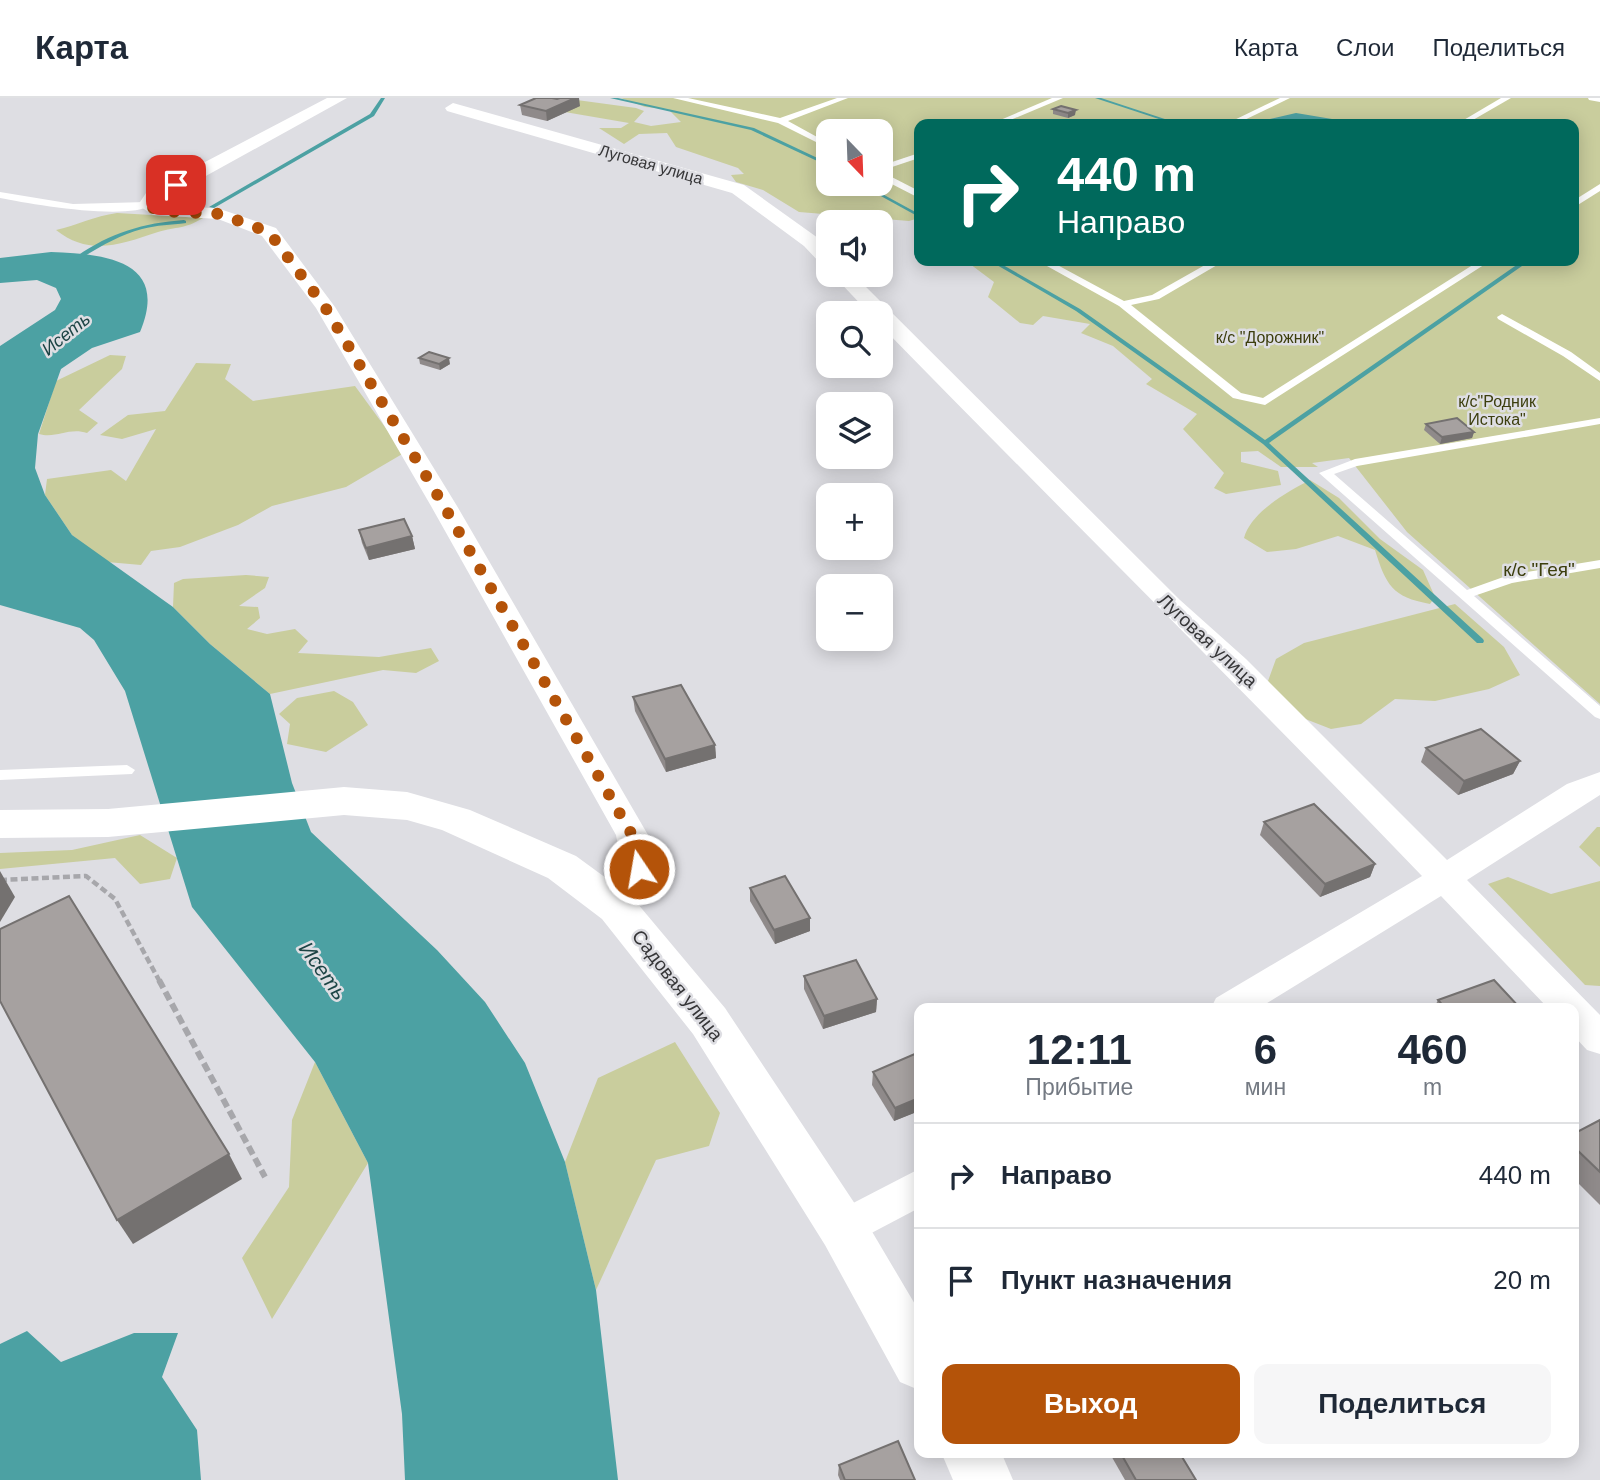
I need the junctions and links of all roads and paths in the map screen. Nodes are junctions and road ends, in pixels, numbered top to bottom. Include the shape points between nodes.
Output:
1 (339, 98) edge
2 (677, 98) edge
3 (844, 98) edge
4 (1059, 98) edge
5 (1286, 98) edge
6 (1507, 98) edge
7 (1592, 98) edge
8 (1600, 100) edge
9 (453, 108) dead end
10 (1007, 119) edge
11 (1241, 119) edge
12 (1470, 119) edge
13 (780, 121) junction
14 (816, 140) edge
15 (914, 157) edge
16 (893, 166) edge
17 (893, 180) edge
18 (1600, 187) edge
19 (914, 192) edge
20 (0, 195) edge
21 (1579, 201) edge
22 (153, 208) junction
23 (816, 248) edge
24 (1052, 266) edge
25 (1210, 266) edge
26 (1478, 266) edge
27 (855, 287) edge
28 (1123, 304) junction
29 (1502, 317) dead end
30 (1600, 379) edge
31 (1600, 421) edge
32 (1600, 564) edge
33 (1465, 595) junction
34 (1600, 715) edge
35 (127, 770) dead end
36 (0, 775) edge
37 (1600, 783) edge
38 (0, 824) edge
39 (1445, 878) junction
40 (0, 880) edge
41 (618, 908) junction
42 (1237, 1003) edge
43 (1566, 1003) edge
44 (1579, 1016) edge
45 (1600, 1038) edge
46 (265, 1177) dead end
47 (914, 1190) edge
48 (844, 1229) junction
49 (914, 1354) edge
50 (972, 1458) edge
51 (984, 1480) edge

1 - 22 street via 152,197
2 - 13 lane
3 - 13 lane
4 - 10 lane
5 - 11 lane
6 - 12 lane
7 - 8 lane
9 - 23 street, Луговая улица via 737,189
13 - 14 lane
15 - 16 lane
17 - 19 lane
18 - 21 lane
20 - 22 lane via 53,208
22 - 41 street via 220,214 269,232 325,307 632,835 639,869
24 - 28 lane
25 - 28 lane via 1154,297
26 - 28 lane via 1265,402 1237,396
27 - 39 street, Луговая улица
29 - 30 lane
31 - 33 lane via 1355,463 1325,473
32 - 33 lane via 1509,579
33 - 34 lane
35 - 36 lane
37 - 39 street via 1578,792
38 - 41 main road, Садовая улица via 108,823 344,801 407,806 456,820 562,867
39 - 42 street
39 - 43 street, Луговая улица
40 - 46 path via 86,876 115,899
41 - 48 main road, Садовая улица via 709,1021
44 - 45 street, Луговая улица
47 - 48 street
48 - 49 main road, Садовая улица
50 - 51 main road

